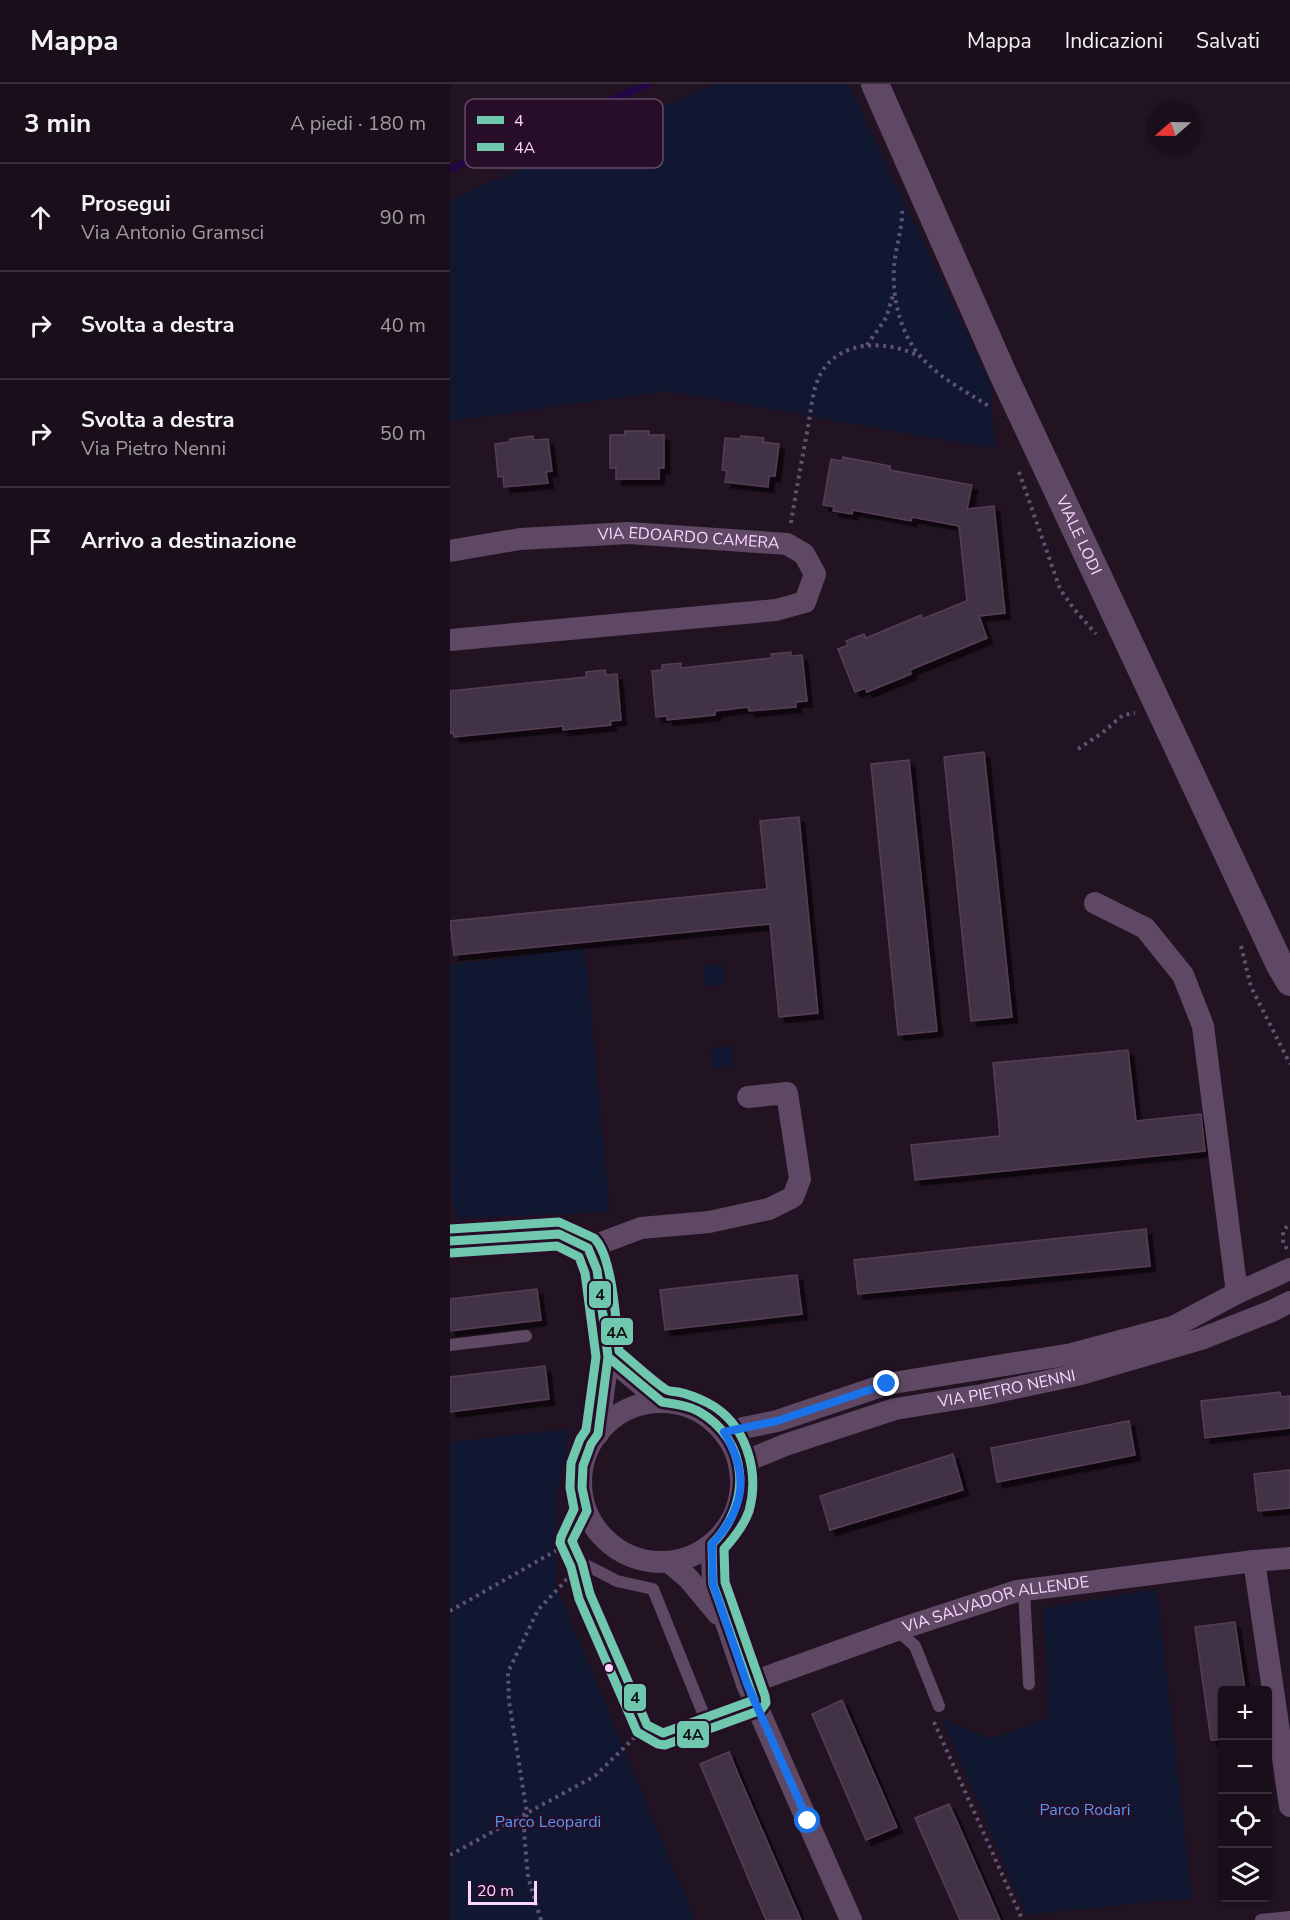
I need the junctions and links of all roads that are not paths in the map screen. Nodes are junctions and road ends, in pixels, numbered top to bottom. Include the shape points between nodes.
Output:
1 (875, 84) edge
2 (450, 551) edge
3 (450, 640) edge
4 (1095, 903) dead end
5 (1285, 973) edge
6 (1290, 992) edge
7 (748, 1097) dead end
8 (450, 1242) edge
9 (588, 1248) junction
10 (1290, 1255) edge
11 (1290, 1269) edge
12 (1263, 1281) junction
13 (1237, 1293) junction
14 (1284, 1306) edge
15 (526, 1336) dead end
16 (450, 1345) edge
17 (608, 1357) junction
18 (662, 1402) junction
19 (724, 1432) junction
20 (597, 1434) junction
21 (739, 1464) junction
22 (586, 1510) junction
23 (712, 1544) junction
24 (1290, 1558) edge
25 (1254, 1561) junction
26 (669, 1562) junction
27 (582, 1563) junction
28 (1024, 1590) junction
29 (729, 1627) junction
30 (897, 1630) junction
31 (1029, 1684) dead end
32 (750, 1692) junction
33 (939, 1706) road end
34 (705, 1718) junction
35 (1290, 1806) edge
36 (1290, 1917) edge
37 (851, 1920) edge
38 (1261, 1920) edge

1 - 5 street, VIALE LODI via 1004,374
2 - 3 street, VIA EDOARDO CAMERA via 520,538 629,533 787,544 804,554 814,574 805,602 776,610
4 - 13 street via 1145,928 1183,975 1203,1026
5 - 6 street
7 - 9 street via 787,1093 800,1179 793,1197 769,1209 709,1222 641,1228
8 - 9 street via 559,1234
9 - 17 street via 597,1270
10 - 12 street, VIA PIETRO NENNI
11 - 12 street, VIA PIETRO NENNI
12 - 13 street, VIA PIETRO NENNI
13 - 19 street, VIA PIETRO NENNI via 1173,1327 1072,1354 887,1384 777,1421
14 - 21 street, VIA PIETRO NENNI via 1201,1339 1081,1374 895,1410
15 - 16 lane
17 - 18 street
17 - 20 street
18 - 19 street via 703,1414
18 - 20 street via 627,1410
19 - 21 street
20 - 22 street via 583,1466
21 - 23 street via 737,1508 727,1528
22 - 26 street via 595,1526 619,1550 635,1558
22 - 27 lane via 572,1541
23 - 26 street via 692,1556
23 - 29 street via 713,1584
24 - 25 street, VIA SALVADOR ALLENDE
25 - 28 street, VIA SALVADOR ALLENDE
25 - 35 street
26 - 29 street via 688,1578
27 - 34 lane via 617,1581 653,1589
27 - 34 lane via 590,1594 647,1725 663,1733
28 - 30 street, VIA SALVADOR ALLENDE
28 - 31 lane
29 - 32 street
30 - 32 street, VIA SALVADOR ALLENDE
30 - 33 lane via 915,1646
32 - 34 lane
32 - 37 street
36 - 38 lane

